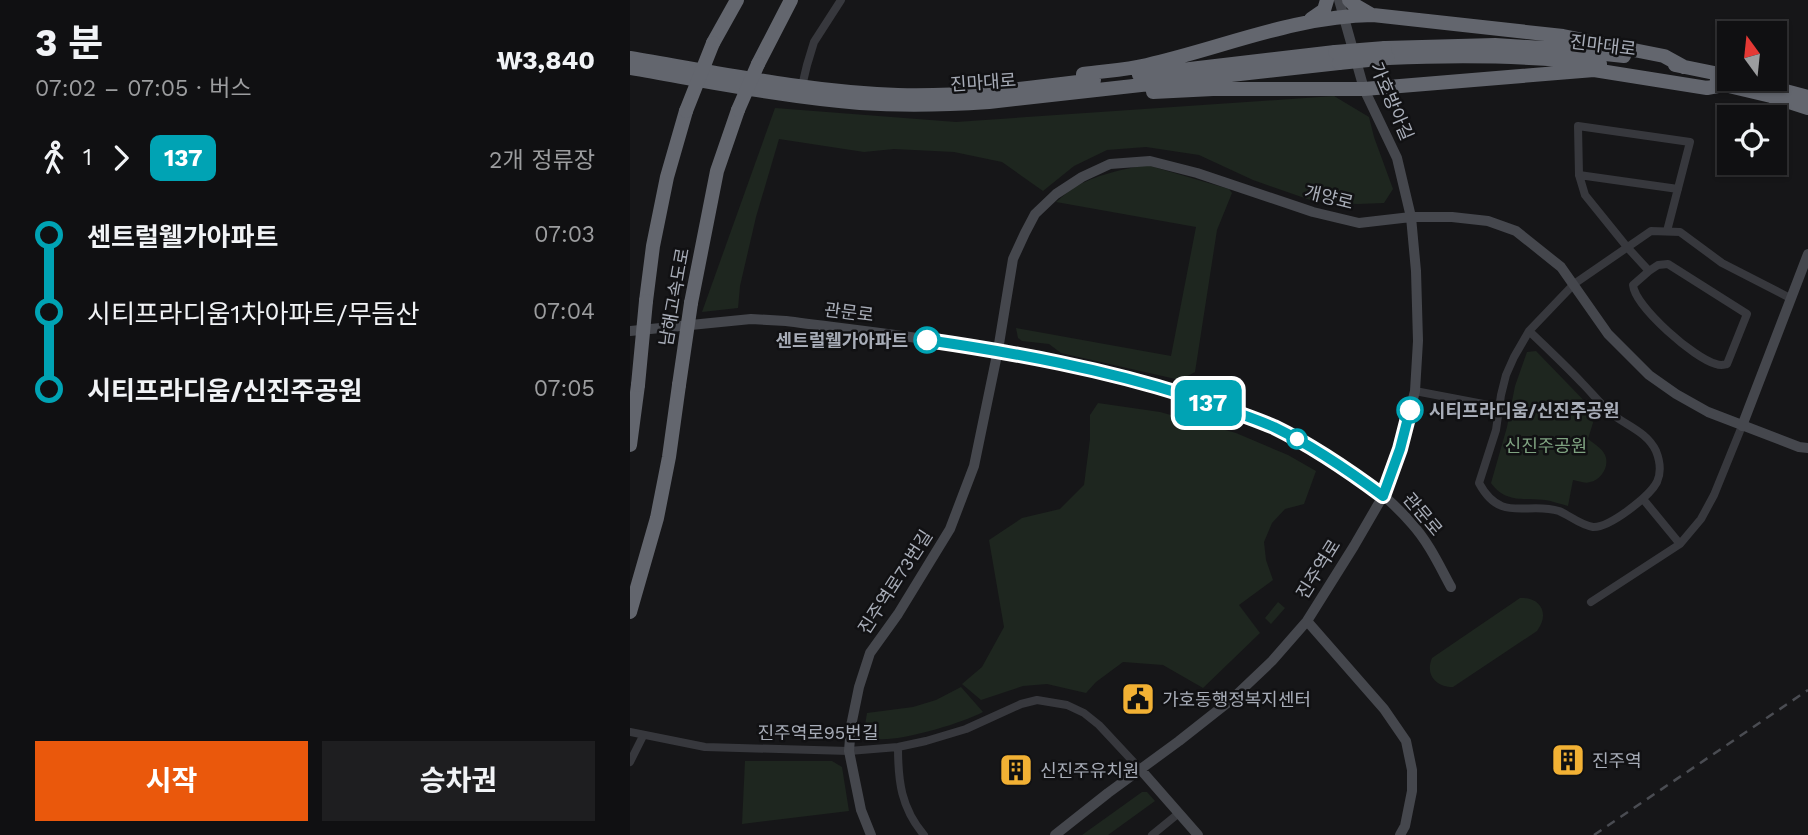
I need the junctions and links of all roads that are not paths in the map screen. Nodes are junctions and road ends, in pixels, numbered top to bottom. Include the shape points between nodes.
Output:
1 (737, 0) edge
2 (791, 0) edge
3 (841, 0) edge
4 (1327, 0) edge
5 (1339, 0) edge
6 (1349, 0) edge
7 (1344, 16) junction
8 (1373, 16) junction
9 (1306, 22) junction
10 (1387, 53) junction
11 (630, 58) edge
12 (1337, 58) junction
13 (1684, 67) junction
14 (630, 68) edge
15 (1717, 77) edge
16 (1717, 79) edge
17 (1717, 84) edge
18 (802, 86) junction
19 (1052, 86) junction
20 (1100, 89) junction
21 (1364, 89) junction
22 (1758, 91) edge
23 (1786, 91) edge
24 (1808, 97) edge
25 (1808, 108) edge
26 (1579, 175) junction
27 (1678, 189) junction
28 (1410, 217) junction
29 (1667, 231) junction
30 (1627, 247) junction
31 (1808, 254) edge
32 (1649, 271) junction
33 (1574, 284) junction
34 (1790, 298) junction
35 (630, 331) edge
36 (1529, 331) junction
37 (998, 350) junction
38 (1415, 391) junction
39 (1499, 407) junction
40 (1742, 426) junction
41 (630, 445) edge
42 (1808, 448) edge
43 (1383, 496) junction
44 (1643, 499) junction
45 (1680, 544) junction
46 (1451, 587) dead end
47 (1591, 602) dead end
48 (630, 612) edge
49 (1307, 621) junction
50 (630, 732) edge
51 (643, 736) junction
52 (898, 747) junction
53 (849, 751) junction
54 (630, 762) edge
55 (1141, 770) junction
56 (1179, 813) junction
57 (871, 835) edge
58 (925, 835) edge
59 (1055, 835) edge
60 (1152, 835) edge
61 (1198, 835) edge
62 (1400, 835) edge

1 - 41 highway, 남해고속도로, bridge via 713,43 686,111 667,177 653,246
2 - 48 highway, 남해고속도로, bridge via 738,110 717,171 657,518
3 - 18 street via 814,42
4 - 9 highway via 1324,10
5 - 7 street, 가호방아길
6 - 8 highway
7 - 8 highway
7 - 9 highway
7 - 21 street, 가호방아길
8 - 13 highway via 1563,36 1664,55
9 - 19 highway via 1145,66 1063,77
10 - 12 highway, bridge
10 - 13 highway, 진마대로 via 1495,45 1639,58
10 - 16 highway, 진마대로 via 1558,59
11 - 18 highway, 진마대로
12 - 19 highway, 진마대로
12 - 20 highway, 진마대로
13 - 15 highway, 진마대로
14 - 20 highway, 진마대로 via 801,96 898,105 989,102
17 - 21 highway via 1707,88 1594,70
18 - 19 highway, 진마대로 via 932,95
20 - 21 highway via 1125,93
21 - 28 street, 가호방아길 via 1397,158
22 - 25 highway, 진마대로
23 - 24 highway
26 - 27 street
26 - 27 street via 1578,125 1690,142
26 - 30 street via 1585,195
27 - 29 street
28 - 33 street, 개양로 via 1489,221 1516,231 1551,258
28 - 37 street, 개양로 via 1359,223 1150,161 1110,164 1056,194 1035,214 1013,259
28 - 38 street, 진주역로 via 1416,271
29 - 30 street via 1651,230
29 - 34 street via 1680,232 1722,263
30 - 32 street
30 - 33 street
31 - 34 street
32 - 32 street via 1668,264 1747,314 1727,364 1719,366 1693,352 1661,325 1634,293 1633,285
33 - 36 street
33 - 40 street, 개양로 via 1608,334 1649,375 1708,412
34 - 40 street
35 - 37 street, 관문로 via 751,319
36 - 39 street via 1506,375
36 - 44 street via 1613,415 1652,445 1660,470
37 - 43 street, 관문로 via 1146,384 1248,416 1339,463
37 - 53 street, 진주역로73번길 via 974,466 950,528 870,653 859,687
38 - 39 street
38 - 43 street, 진주역로
39 - 44 street via 1479,483 1500,505 1560,512 1594,527 1607,524
40 - 42 street, 개양로
40 - 45 street via 1714,495
43 - 46 street, 관문로 via 1426,541
43 - 49 street, 진주역로
44 - 45 street
45 - 47 street
49 - 55 street, 진주역로 via 1231,700
49 - 62 street via 1406,741 1412,791
50 - 51 street, 진주역로95번길
51 - 53 street, 진주역로95번길 via 705,747
51 - 54 street
52 - 53 street, 진주역로95번길
52 - 55 street, 진주역로95번길 via 966,729 1037,700 1084,713
52 - 58 street via 904,802
53 - 57 street, 진주역로73번길
55 - 56 street
55 - 59 street, 진주역로
56 - 60 street
56 - 61 street

